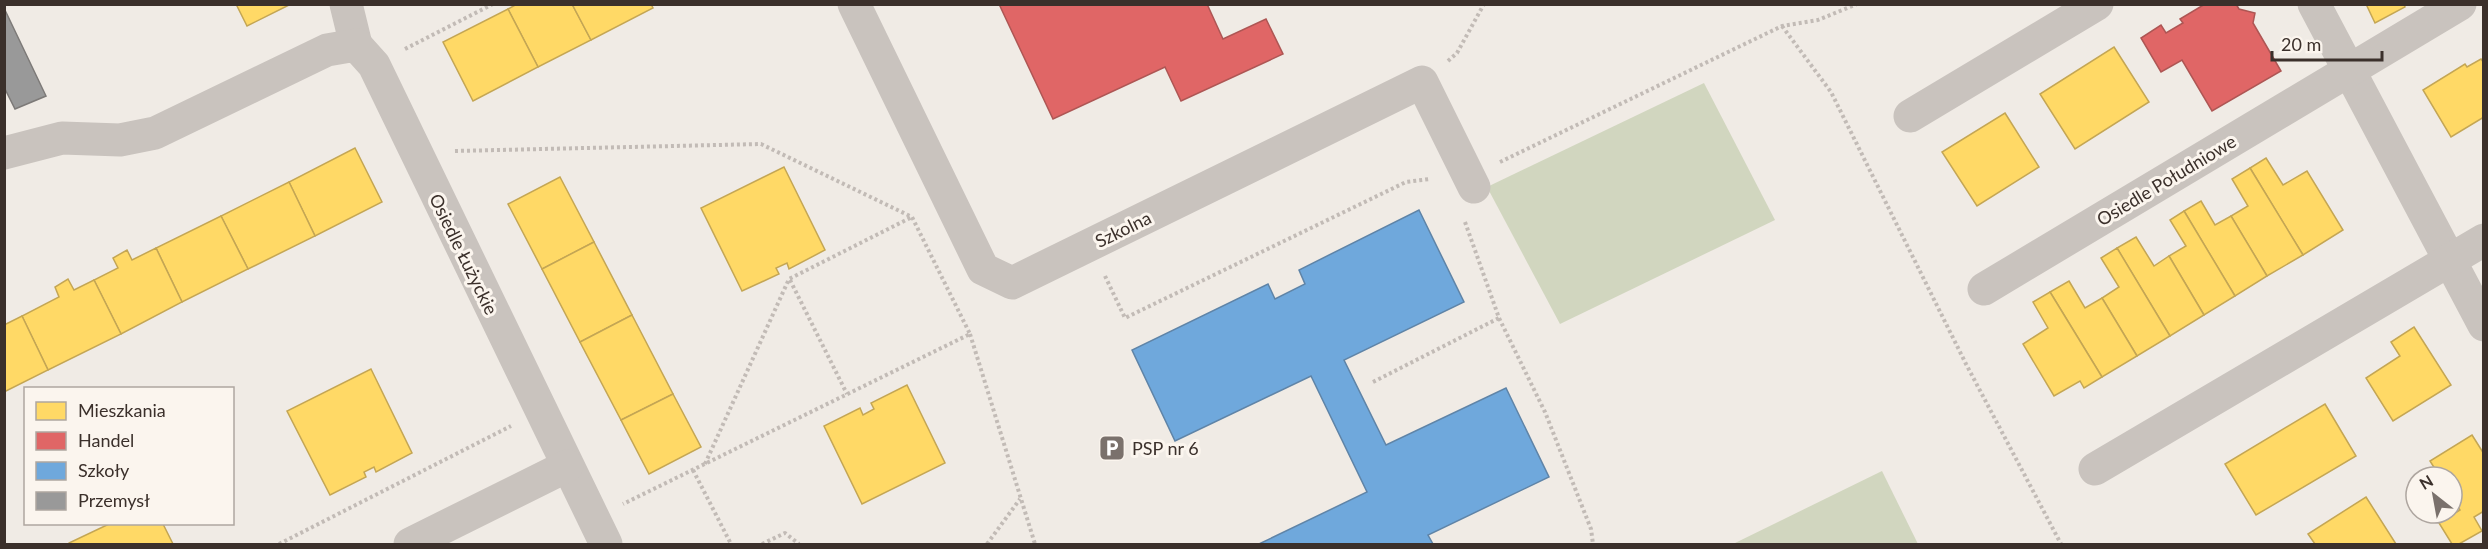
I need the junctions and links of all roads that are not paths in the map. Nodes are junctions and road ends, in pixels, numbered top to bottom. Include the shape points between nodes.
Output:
1 (346, 4) edge
2 (854, 4) edge
3 (2097, 4) edge
4 (2314, 4) edge
5 (2460, 4) edge
6 (365, 55) junction
7 (2349, 71) junction
8 (1910, 116) dead end
9 (4, 153) edge
10 (1471, 182) road end
11 (2484, 240) edge
12 (2448, 260) junction
13 (1984, 289) dead end
14 (2484, 325) edge
15 (567, 466) junction
16 (2095, 469) dead end
17 (599, 532) edge
18 (410, 544) edge

1 - 6 street, Osiedle Łużyckie
2 - 10 street, Szkolna via 983,269 1012,283 1422,82
3 - 8 street
4 - 7 street
5 - 7 street, Osiedle Południowe
6 - 9 street via 327,50 155,133 120,140 62,138
6 - 15 street, Osiedle Łużyckie
7 - 12 street
7 - 13 street, Osiedle Południowe
11 - 12 street
12 - 14 street
12 - 16 street
15 - 17 street, Osiedle Łużyckie
15 - 18 street

